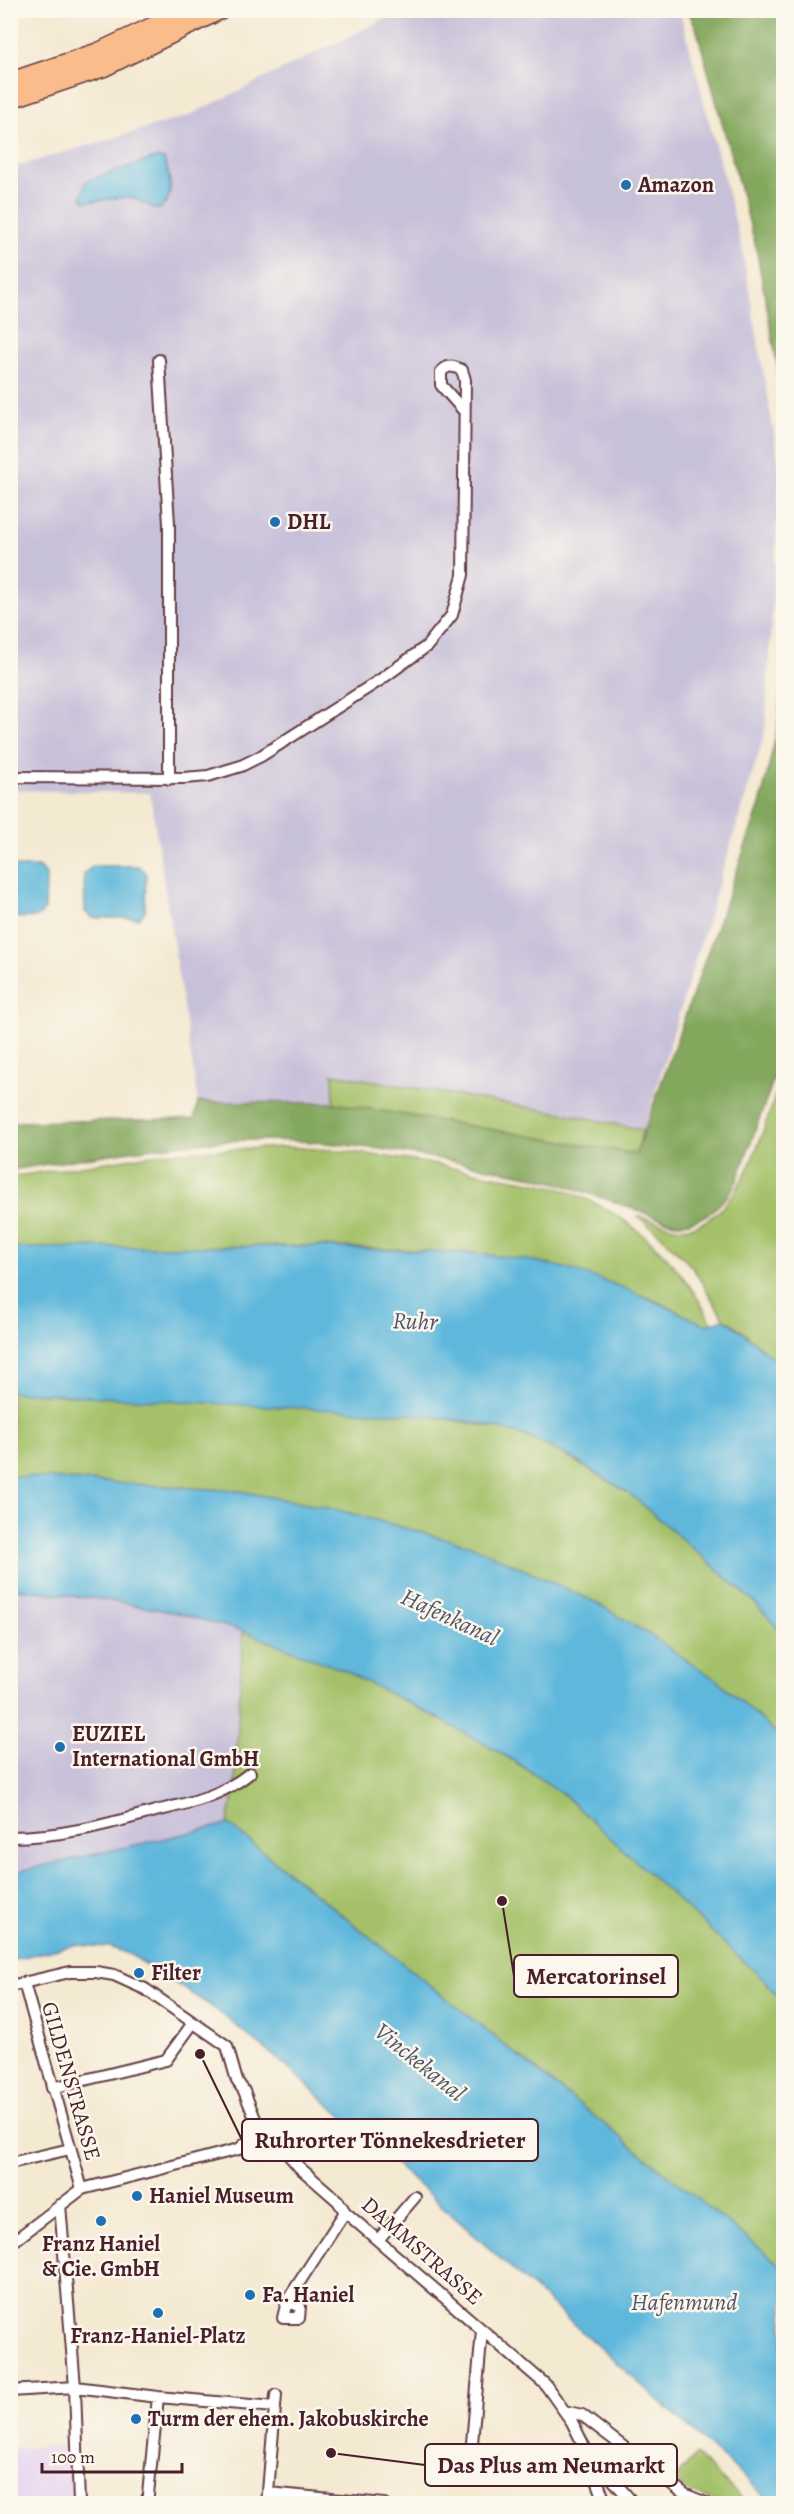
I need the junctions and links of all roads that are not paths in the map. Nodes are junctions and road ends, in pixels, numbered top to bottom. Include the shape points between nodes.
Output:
1 (188, 10) edge
2 (220, 10) edge
3 (10, 82) edge
4 (10, 99) edge
5 (159, 360) dead end
6 (464, 411) junction
7 (10, 777) edge
8 (169, 779) junction
9 (250, 1773) dead end
10 (10, 1837) edge
11 (24, 1983) junction
12 (10, 1986) edge
13 (194, 2024) junction
14 (52, 2088) junction
15 (258, 2126) junction
16 (70, 2149) junction
17 (10, 2163) edge
18 (82, 2189) junction
19 (415, 2197) dead end
20 (60, 2205) junction
21 (345, 2212) junction
22 (378, 2240) junction
23 (10, 2244) edge
24 (287, 2301) dead end
25 (482, 2330) junction
26 (75, 2387) junction
27 (10, 2391) edge
28 (276, 2395) dead end
29 (158, 2397) junction
30 (275, 2407) junction
31 (564, 2411) junction
32 (585, 2448) junction
33 (469, 2477) dead end
34 (267, 2498) edge
35 (79, 2504) edge
36 (147, 2504) edge
37 (384, 2504) edge
38 (606, 2504) edge
39 (634, 2504) edge
40 (708, 2504) edge

1 - 3 highway via 99,52
2 - 4 highway via 104,67
5 - 8 street via 169,524
6 - 6 street via 441,385 441,372 452,366 462,370 465,380
6 - 8 street via 463,568 457,602 446,625 413,658 261,756 224,772
7 - 8 street
9 - 10 street via 235,1786 208,1798 95,1828
11 - 12 street
11 - 13 street via 70,1972 114,1975 145,1989
11 - 14 street, GILDENSTRASSE
13 - 14 street via 166,2060
13 - 15 street via 227,2046 237,2081
14 - 16 street, GILDENSTRASSE
15 - 18 street via 239,2149
15 - 21 street, DAMMSTRASSE
16 - 17 street
16 - 18 street, GILDENSTRASSE
18 - 20 street
19 - 22 street
20 - 23 street
20 - 26 street
21 - 22 street, DAMMSTRASSE
21 - 24 street
22 - 25 street, DAMMSTRASSE
25 - 31 street, DAMMSTRASSE via 544,2384
25 - 33 street
26 - 27 street
26 - 29 street
26 - 35 street
28 - 30 street
29 - 30 street
29 - 36 street
30 - 34 street
31 - 32 street, DAMMSTRASSE
31 - 40 street via 582,2415 686,2495
32 - 38 street
32 - 39 street, DAMMSTRASSE
34 - 37 street

